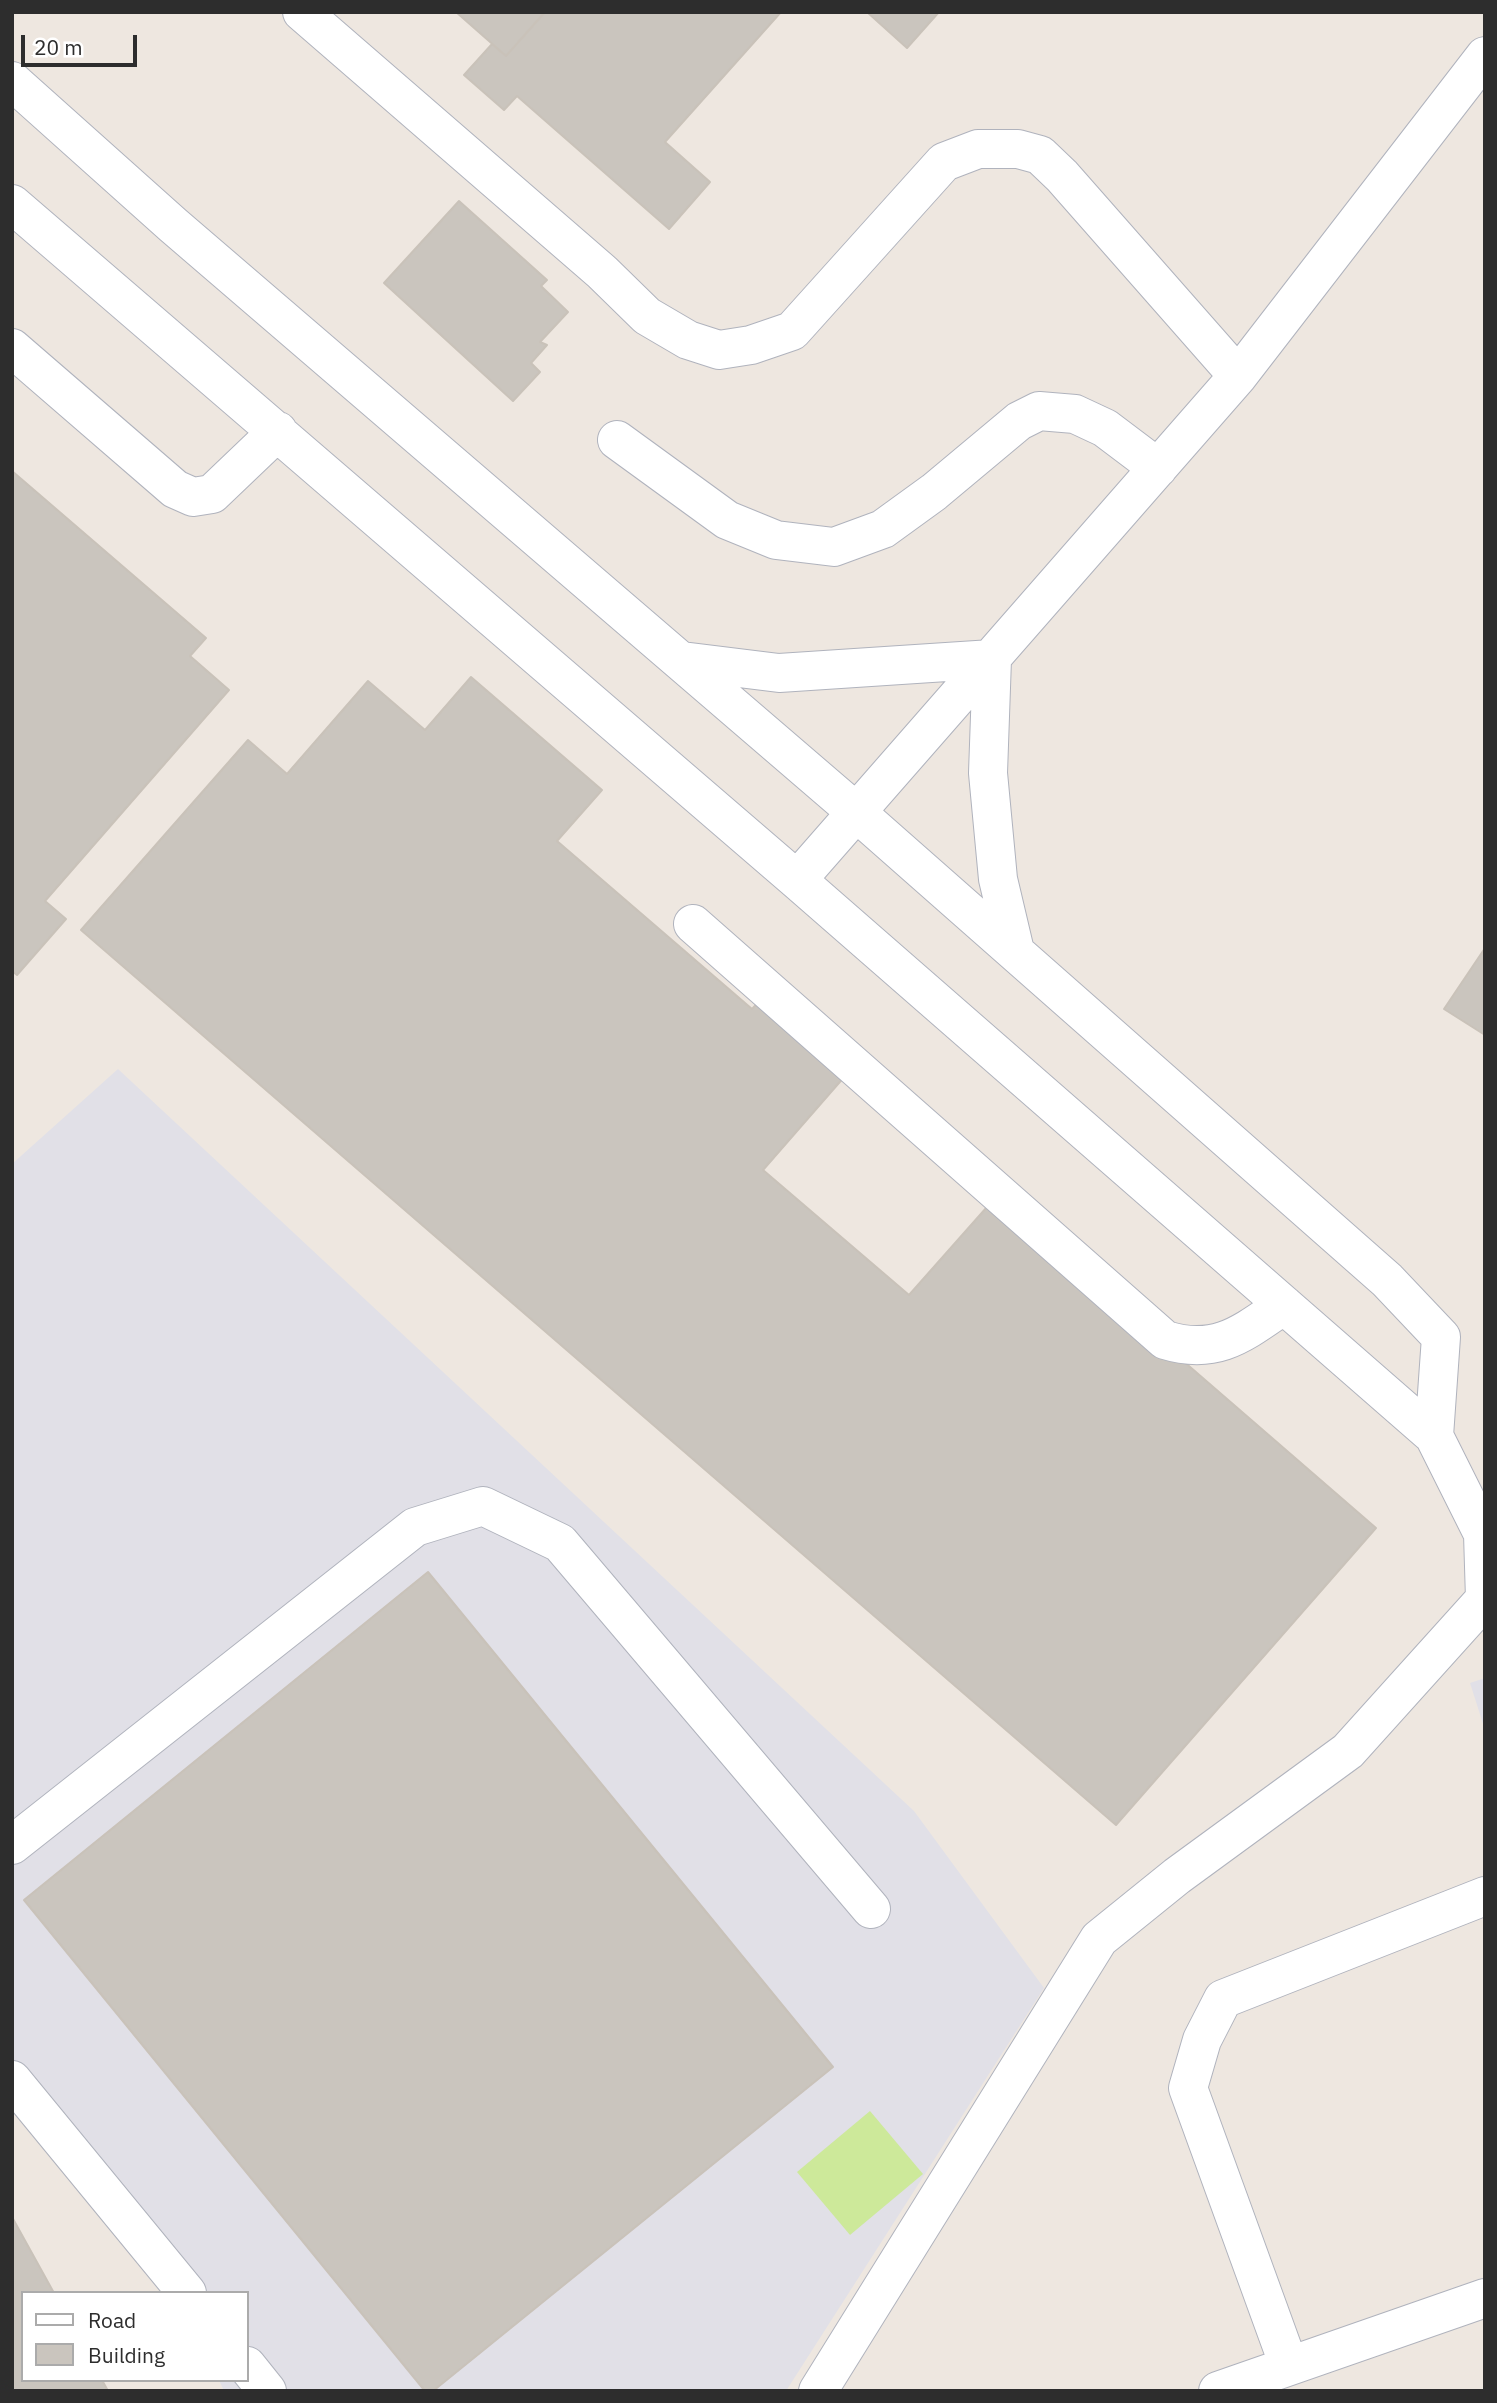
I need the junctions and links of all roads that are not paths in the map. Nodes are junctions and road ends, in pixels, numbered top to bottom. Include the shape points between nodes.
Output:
1 (302, 12) edge
2 (1485, 56) edge
3 (12, 80) edge
4 (12, 204) edge
5 (12, 348) edge
6 (1238, 376) junction
7 (278, 431) junction
8 (617, 440) dead end
9 (1158, 468) junction
10 (992, 659) junction
11 (682, 662) junction
12 (856, 812) junction
13 (797, 880) junction
14 (693, 924) dead end
15 (1015, 951) junction
16 (1284, 1305) junction
17 (1434, 1436) junction
18 (1485, 1599) edge
19 (12, 1845) edge
20 (1485, 1896) edge
21 (871, 1909) dead end
22 (12, 2081) edge
23 (185, 2291) edge
24 (1485, 2298) edge
25 (1289, 2366) junction
26 (248, 2367) edge
27 (267, 2391) edge
28 (818, 2391) edge
29 (1219, 2391) edge

1 - 6 lane via 648,316 688,340 719,349 751,345 792,331 944,162 978,149 1018,149 1040,155 1062,176
2 - 6 lane
3 - 11 lane via 173,225
4 - 7 lane
5 - 7 lane via 175,489 193,497 212,494
6 - 9 lane
7 - 13 lane
8 - 9 lane via 727,520 776,540 834,547 883,529 1018,421 1039,411 1075,414 1105,428
9 - 10 lane
10 - 11 lane via 779,673
10 - 12 lane
10 - 15 lane via 988,773 998,878
11 - 12 lane
12 - 13 lane
12 - 15 lane
13 - 16 lane
14 - 16 lane via 1165,1340 1183,1346 1220,1344
15 - 17 lane via 1387,1280 1441,1337
16 - 17 lane
17 - 18 lane via 1483,1534
18 - 28 lane via 1348,1751 1099,1939
19 - 21 lane via 415,1527 483,1506 560,1543
20 - 25 lane via 1223,1999 1202,2040 1188,2088
22 - 23 lane
24 - 25 lane
25 - 29 lane
26 - 27 lane

